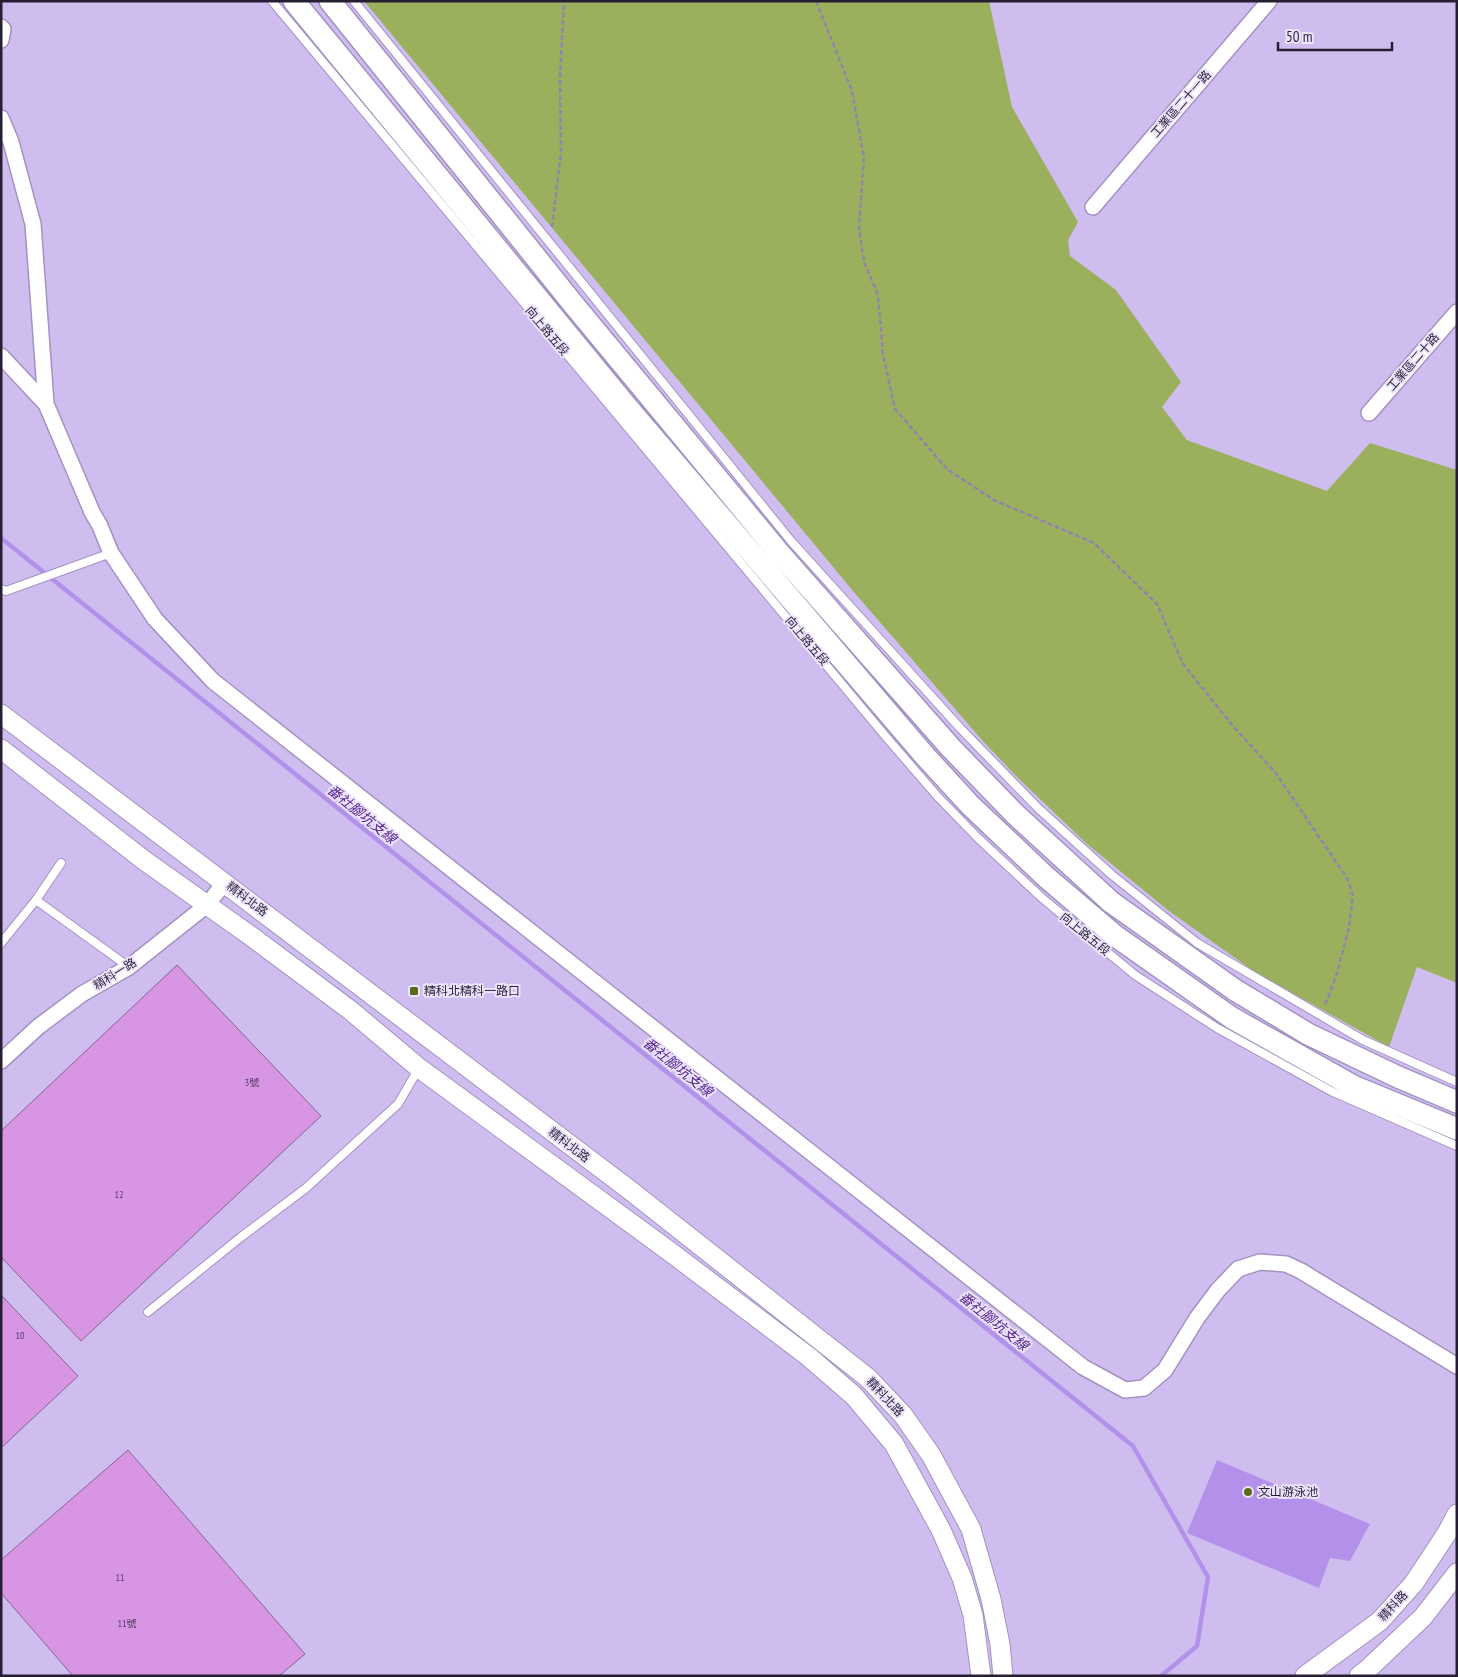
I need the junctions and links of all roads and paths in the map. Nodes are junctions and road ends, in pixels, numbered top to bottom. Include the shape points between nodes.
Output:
1 (272, 1) edge
2 (294, 1) edge
3 (330, 1) edge
4 (354, 1) edge
5 (564, 1) edge
6 (816, 1) edge
7 (1269, 1) edge
8 (1, 27) edge
9 (1, 40) edge
10 (1, 118) edge
11 (1093, 207) dead end
12 (550, 243) junction
13 (1457, 312) edge
14 (1, 356) edge
15 (46, 404) junction
16 (1369, 413) dead end
17 (111, 553) junction
18 (1, 589) edge
19 (1, 714) edge
20 (1, 749) edge
21 (61, 864) dead end
22 (225, 882) junction
23 (36, 900) junction
24 (207, 906) junction
25 (1, 942) edge
26 (129, 967) junction
27 (1321, 1015) junction
28 (1, 1061) edge
29 (419, 1068) junction
30 (1457, 1082) edge
31 (1457, 1102) edge
32 (1457, 1129) edge
33 (1457, 1146) edge
34 (148, 1312) dead end
35 (1457, 1366) edge
36 (1457, 1514) edge
37 (1457, 1572) edge
38 (981, 1676) edge
39 (1003, 1676) edge
40 (1305, 1676) edge
41 (1359, 1676) edge

1 - 33 lane, 向上路五段 via 887,738 978,838 1042,898 1135,975 1216,1028 1331,1091
2 - 32 main road, 向上路五段 via 633,415 924,756 970,805 1046,877 1114,935 1232,1018 1353,1086
3 - 31 main road via 574,305 780,554 1015,814 1111,902 1235,990 1308,1034
4 - 12 lane
5 - 12 path via 561,152
6 - 27 path via 852,91 864,158 860,236 864,262 878,295 883,354 895,409 947,469 994,500 1094,543 1157,604 1183,664 1232,726 1275,772 1347,878 1353,895 1349,926 1336,977
7 - 11 street, 工業區二十一路
8 - 9 street
10 - 15 street via 33,224
12 - 27 lane via 791,541 961,729 1039,809 1112,875 1197,943
13 - 16 street, 工業區二十路
14 - 15 street
15 - 17 street
17 - 18 lane via 6,592
17 - 35 street via 155,619 213,681 1083,1367 1125,1390 1144,1388 1164,1370 1218,1290 1238,1269 1260,1262 1286,1264 1301,1271
19 - 22 street, 精科北路
20 - 24 street, 精科北路
21 - 23 lane
22 - 24 street, 精科一路
22 - 39 street, 精科北路 via 631,1191 868,1378 903,1415 931,1455 971,1529 992,1599
23 - 25 lane
23 - 26 lane
24 - 26 street, 精科一路
24 - 29 street, 精科北路 via 350,1010
26 - 28 street, 精科一路 via 82,994
27 - 30 lane via 1363,1040
29 - 34 lane via 398,1104 306,1188
29 - 38 street, 精科北路 via 669,1251 809,1357 854,1396 894,1444 941,1530 962,1578 972,1615
36 - 40 street, 精科路 via 1414,1583 1380,1621
37 - 41 street via 1423,1617

